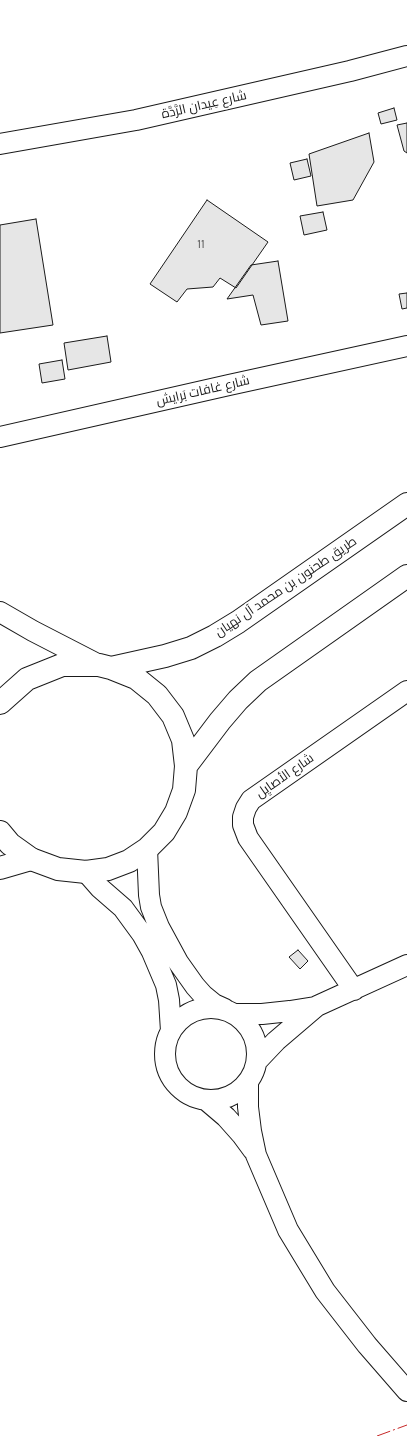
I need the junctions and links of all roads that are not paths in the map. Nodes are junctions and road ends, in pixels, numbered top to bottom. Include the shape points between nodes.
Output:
1 (407, 56) edge
2 (0, 144) edge
3 (407, 346) edge
4 (0, 437) edge
5 (407, 504) edge
6 (407, 576) edge
7 (0, 612) edge
8 (105, 666) junction
9 (407, 691) edge
10 (0, 703) edge
11 (186, 766) junction
12 (0, 832) edge
13 (147, 849) junction
14 (31, 859) junction
15 (0, 868) edge
16 (86, 872) junction
17 (407, 965) edge
18 (354, 990) junction
19 (317, 1006) junction
20 (230, 1012) junction
21 (171, 1031) junction
22 (257, 1061) junction
23 (248, 1083) junction
24 (206, 1100) junction
25 (256, 1155) junction
26 (407, 1391) edge

1 - 2 street, شارع عِيدان الرَّدَّة via 136,120
3 - 4 street, شارع غافات بَرايش
5 - 8 main road, طريق طحنون بن محمد آل نهيان via 215,636 191,648 165,656
6 - 11 main road via 258,681 220,721
7 - 8 street
8 - 10 main road via 62,665 27,678
8 - 11 main road via 136,678 157,695 173,716 183,740
9 - 18 street, شارع الأصايِل via 251,800 243,817 248,838
11 - 13 main road via 184,790 176,812 164,832
12 - 14 main road via 10,844
13 - 16 main road via 128,861 108,869
13 - 20 street via 149,895 159,928 195,986 214,1004
14 - 15 main road
14 - 16 main road via 58,870
16 - 21 street via 123,908 152,952 166,985
17 - 18 street
18 - 19 street
19 - 20 street via 262,1014
19 - 22 street via 280,1037
20 - 21 street via 210,1007 194,1010 181,1018
20 - 22 street via 246,1022 254,1034
21 - 24 street via 165,1045 165,1060 170,1075 185,1092
22 - 23 street
23 - 24 street via 229,1096
23 - 25 street via 248,1113
24 - 25 street via 230,1121
25 - 26 street via 288,1230 326,1291 367,1345

